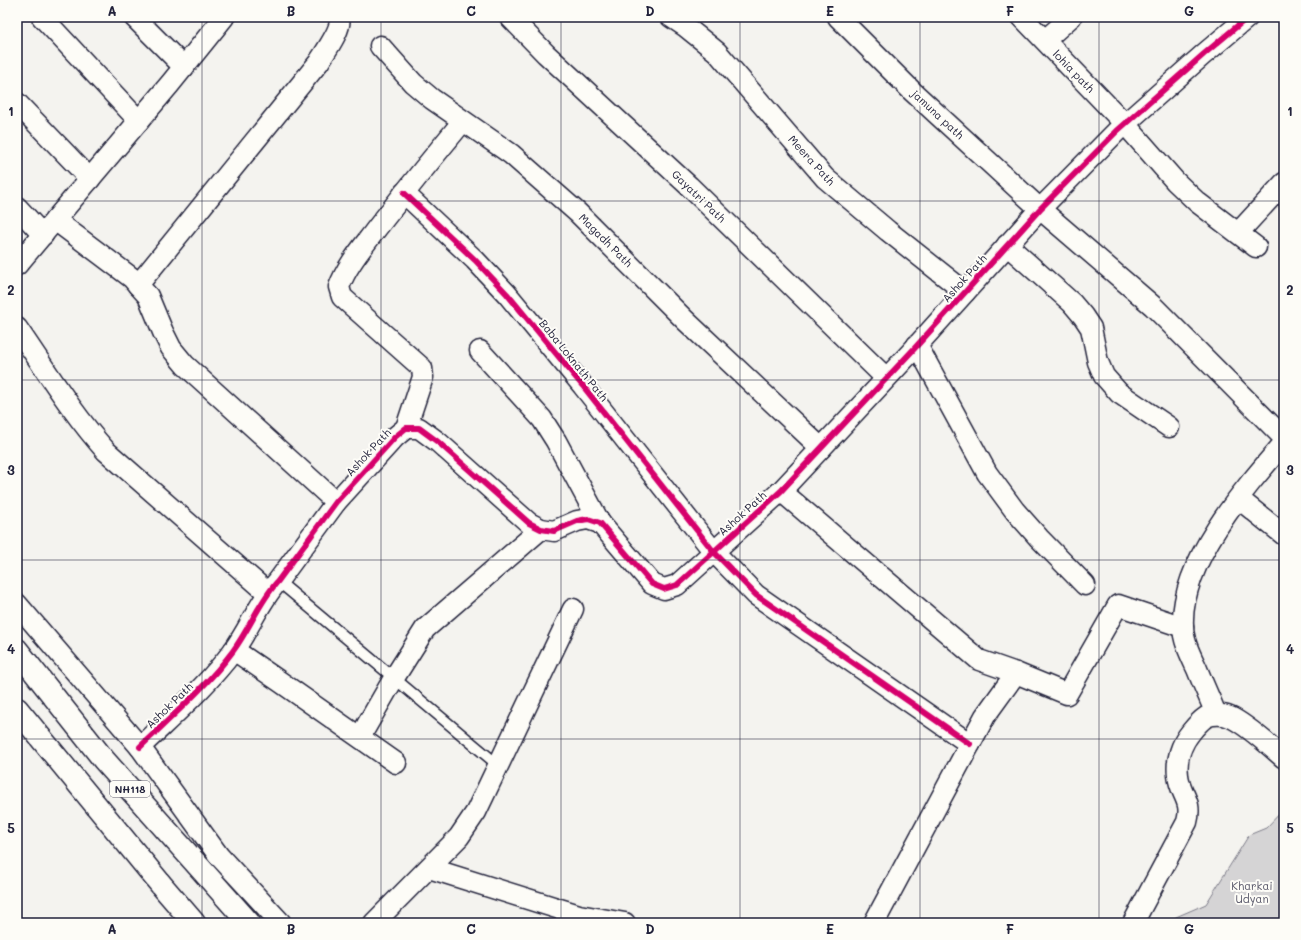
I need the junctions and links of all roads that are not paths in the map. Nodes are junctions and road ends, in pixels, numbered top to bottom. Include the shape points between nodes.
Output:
1 (42, 17) edge
2 (134, 17) edge
3 (224, 17) edge
4 (339, 17) edge
5 (510, 17) edge
6 (671, 17) edge
7 (838, 17) edge
8 (1022, 17) edge
9 (1071, 17) edge
10 (1248, 17) edge
11 (1044, 40) junction
12 (380, 46) dead end
13 (184, 67) junction
14 (17, 103) edge
15 (139, 121) junction
16 (463, 121) junction
17 (1125, 124) junction
18 (90, 179) junction
19 (1284, 183) edge
20 (404, 193) junction
21 (17, 208) edge
22 (1040, 209) junction
23 (49, 227) junction
24 (1238, 233) junction
25 (1007, 245) junction
26 (1256, 247) dead end
27 (17, 265) edge
28 (138, 285) junction
29 (965, 292) junction
30 (17, 328) edge
31 (917, 345) junction
32 (480, 351) dead end
33 (886, 378) junction
34 (1169, 427) dead end
35 (406, 428) junction
36 (1284, 438) edge
37 (1284, 443) edge
38 (821, 448) junction
39 (781, 491) junction
40 (1239, 498) junction
41 (336, 502) junction
42 (600, 523) junction
43 (541, 530) junction
44 (1284, 535) edge
45 (714, 552) junction
46 (1085, 585) dead end
47 (273, 587) junction
48 (17, 604) edge
49 (573, 609) dead end
50 (1182, 627) junction
51 (17, 650) edge
52 (234, 650) junction
53 (1016, 673) junction
54 (394, 678) junction
55 (17, 709) edge
56 (1216, 714) junction
57 (360, 737) junction
58 (970, 744) junction
59 (140, 747) junction
60 (1284, 758) edge
61 (396, 763) dead end
62 (498, 765) junction
63 (429, 868) junction
64 (194, 923) edge
65 (249, 923) edge
66 (281, 923) edge
67 (374, 923) edge
68 (621, 923) edge
69 (874, 923) edge
70 (1133, 923) edge

1 - 15 street
2 - 13 street
3 - 13 street
4 - 28 street via 334,38 319,62
5 - 33 street, Gayatri Path via 546,54 689,186
6 - 29 street, Meera Path via 717,52 825,178
7 - 22 street, jamuna path via 914,92
8 - 11 street, lohia path
9 - 11 street
10 - 17 street, Ashok Path
11 - 17 street, lohia path
12 - 16 street, Magadh Path via 413,84
13 - 15 street
14 - 18 street
15 - 18 street
16 - 20 street
16 - 38 street, Magadh Path via 511,154 578,212 686,321
17 - 22 street, Ashok Path
17 - 24 street, lohia path via 1175,182
18 - 23 street
19 - 24 street
20 - 35 street via 354,259 339,287 342,297 422,368 423,377
20 - 45 street, Baba Loknath Path via 507,294
21 - 23 street
22 - 25 street, Ashok Path
22 - 36 street, jamuna path via 1153,306
23 - 27 street
23 - 28 street via 132,278
24 - 26 street, lohia path
25 - 29 street, Ashok Path
25 - 34 street via 1084,316 1091,328 1098,362 1104,376 1119,393
28 - 41 street via 148,296 171,348 185,365
29 - 31 street, Ashok Path
30 - 47 street via 90,433 106,451
31 - 33 street, Ashok Path
31 - 46 street via 987,473 1015,512
32 - 42 street, Ashok Path via 542,419
33 - 38 street, Ashok Path
35 - 41 street, Ashok Path
35 - 43 street, Ashok Path via 419,428 438,442 529,523
37 - 40 street
38 - 39 street, Ashok Path
39 - 45 street, Ashok Path
39 - 53 street via 980,660
40 - 44 street
40 - 50 street via 1216,530 1193,573 1184,599
41 - 47 street, Ashok Path
42 - 43 street via 588,519 554,531
42 - 45 street, Ashok Path via 652,584 664,589 677,585
43 - 54 street via 425,629
45 - 58 street, Baba Loknath Path via 756,595
47 - 52 street, Ashok Path
47 - 54 lane
48 - 59 street
49 - 62 street
50 - 53 street via 1118,605 1067,694
50 - 56 street via 1187,647
51 - 65 highway, NH118 via 104,760
52 - 57 street
52 - 59 street, Ashok Path via 201,688
53 - 58 street via 985,716
54 - 57 street
54 - 62 lane
55 - 64 highway, NH118
56 - 60 street via 1229,716 1239,722
56 - 70 street via 1206,717 1197,725 1185,739 1179,753 1178,776 1190,813
57 - 61 street
58 - 69 street
59 - 66 street via 219,856
62 - 63 street via 476,812 459,837
63 - 67 street
63 - 68 street via 579,915

